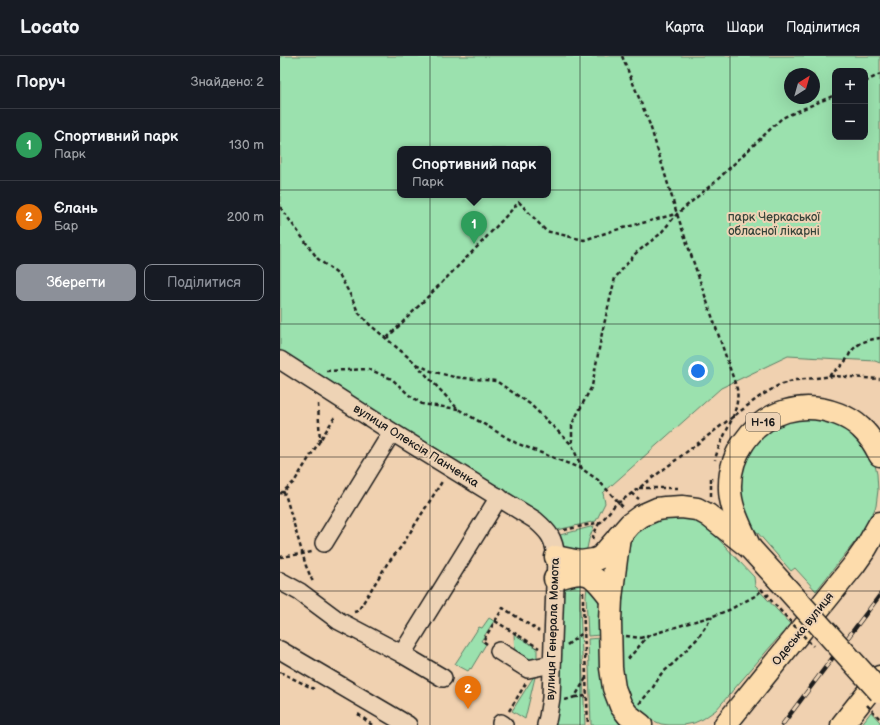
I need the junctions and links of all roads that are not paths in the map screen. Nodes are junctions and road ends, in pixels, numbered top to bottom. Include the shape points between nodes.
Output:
1 (280, 360) edge
2 (392, 432) junction
3 (880, 455) edge
4 (499, 497) junction
5 (879, 526) edge
6 (549, 534) joint
7 (620, 536) junction
8 (324, 543) road end
9 (750, 548) junction
10 (556, 557) junction
11 (556, 579) junction
12 (280, 581) edge
13 (612, 598) junction
14 (280, 650) edge
15 (499, 651) road end
16 (402, 654) junction
17 (544, 666) junction
18 (880, 677) edge
19 (443, 678) dead end
20 (880, 692) edge
21 (634, 720) edge
22 (408, 725) edge
23 (546, 725) edge
24 (725, 725) edge
25 (842, 725) edge

1 - 2 street, вулиця Олексія Панченка
2 - 4 street, вулиця Олексія Панченка
2 - 8 street
3 - 9 main road, Н-16 via 861,427 832,412 814,408 795,409 782,412 764,422 751,432 741,446 732,466 730,480 732,506
4 - 6 street, вулиця Олексія Панченка via 535,520
4 - 16 street
5 - 24 main road, Одеська вулиця via 849,571
6 - 10 street, вулиця Генерала Момота via 556,548
7 - 9 main road, Н-16 via 634,520 649,512 682,507 697,509 708,515
7 - 10 main road via 601,557 594,560 580,562
7 - 13 main road
9 - 20 main road, Н-16, bridge via 768,589
10 - 11 street, вулиця Генерала Момота
11 - 13 main road via 571,573 592,575
11 - 17 street, вулиця Генерала Момота
12 - 16 street via 300,592 339,621
13 - 21 main road via 610,636 614,688 621,706
14 - 22 street
15 - 17 street via 528,669
16 - 19 street
17 - 23 street, вулиця Генерала Момота via 551,698
18 - 25 main road

